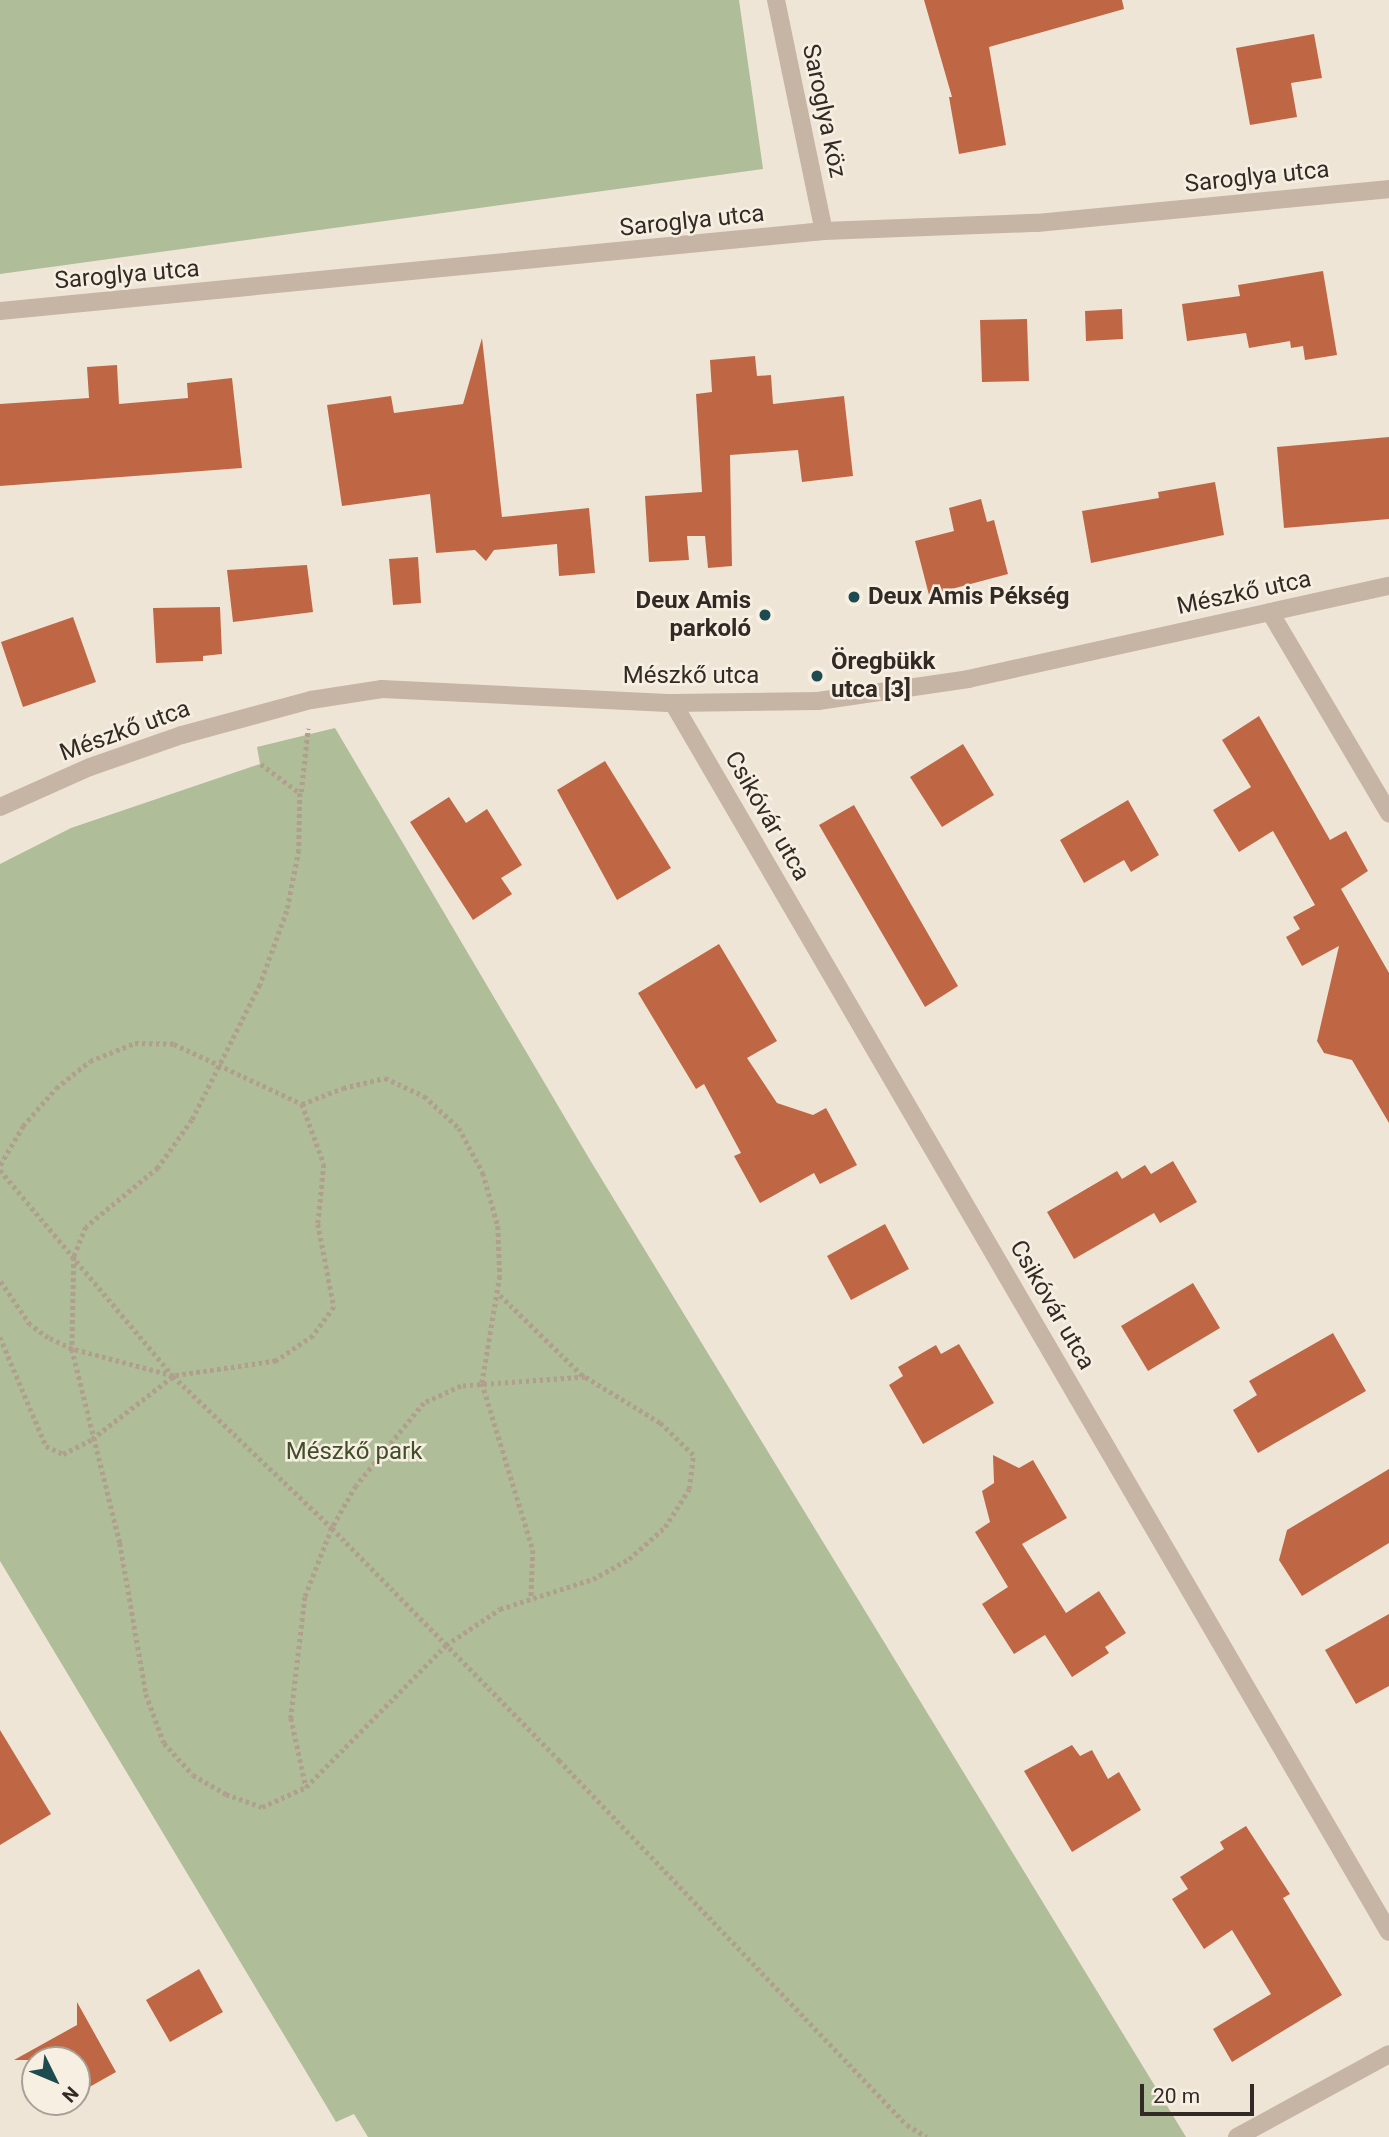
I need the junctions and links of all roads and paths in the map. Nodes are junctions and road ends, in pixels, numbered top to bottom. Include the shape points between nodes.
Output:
1 (776, 0) edge
2 (1389, 189) edge
3 (824, 231) junction
4 (0, 312) edge
5 (1389, 586) edge
6 (1270, 612) junction
7 (311, 700) junction
8 (673, 703) junction
9 (261, 764) dead end
10 (300, 793) junction
11 (0, 807) edge
12 (1389, 813) edge
13 (220, 1066) junction
14 (302, 1104) junction
15 (0, 1168) edge
16 (74, 1257) junction
17 (0, 1281) edge
18 (500, 1295) junction
19 (0, 1337) edge
20 (72, 1349) junction
21 (173, 1376) junction
22 (585, 1377) junction
23 (482, 1383) junction
24 (92, 1439) junction
25 (331, 1528) junction
26 (531, 1599) junction
27 (446, 1645) junction
28 (306, 1787) junction
29 (1389, 1932) edge
30 (1389, 2054) edge
31 (927, 2137) edge
32 (1237, 2137) edge

1 - 3 street, Saroglya köz
2 - 3 street, Saroglya utca via 1037,223
3 - 4 street, Saroglya utca
5 - 6 street, Mészkő utca
6 - 8 street, Mészkő utca via 891,692 818,701
6 - 12 street
7 - 8 street, Mészkő utca via 382,689
7 - 10 path
7 - 11 street, Mészkő utca via 182,735 89,767
8 - 29 street, Csikóvár utca
9 - 10 path
10 - 13 path via 299,850 287,911 260,985
13 - 14 path
13 - 15 path via 174,1044 135,1043 90,1061 23,1126
13 - 16 path via 192,1120 158,1168 86,1227
14 - 18 path via 385,1078 424,1096 459,1128 483,1173 498,1226
14 - 21 path via 324,1164 318,1224 334,1307 313,1336 276,1361
15 - 16 path
16 - 20 path
16 - 21 path
17 - 20 path via 30,1325
18 - 22 path
18 - 23 path
19 - 24 path via 46,1446 63,1454
20 - 21 path
20 - 24 path
21 - 24 path
21 - 25 path
22 - 23 path
22 - 26 path via 660,1423 693,1455 689,1489 665,1527 629,1559 593,1579
23 - 25 path via 461,1386 424,1403 356,1486
23 - 26 path via 533,1550
24 - 28 path via 120,1543 146,1694 164,1743 192,1775 262,1807
25 - 27 path
25 - 28 path via 305,1597 291,1718
26 - 27 path via 500,1609
27 - 28 path
27 - 31 path via 907,2126
30 - 32 street

